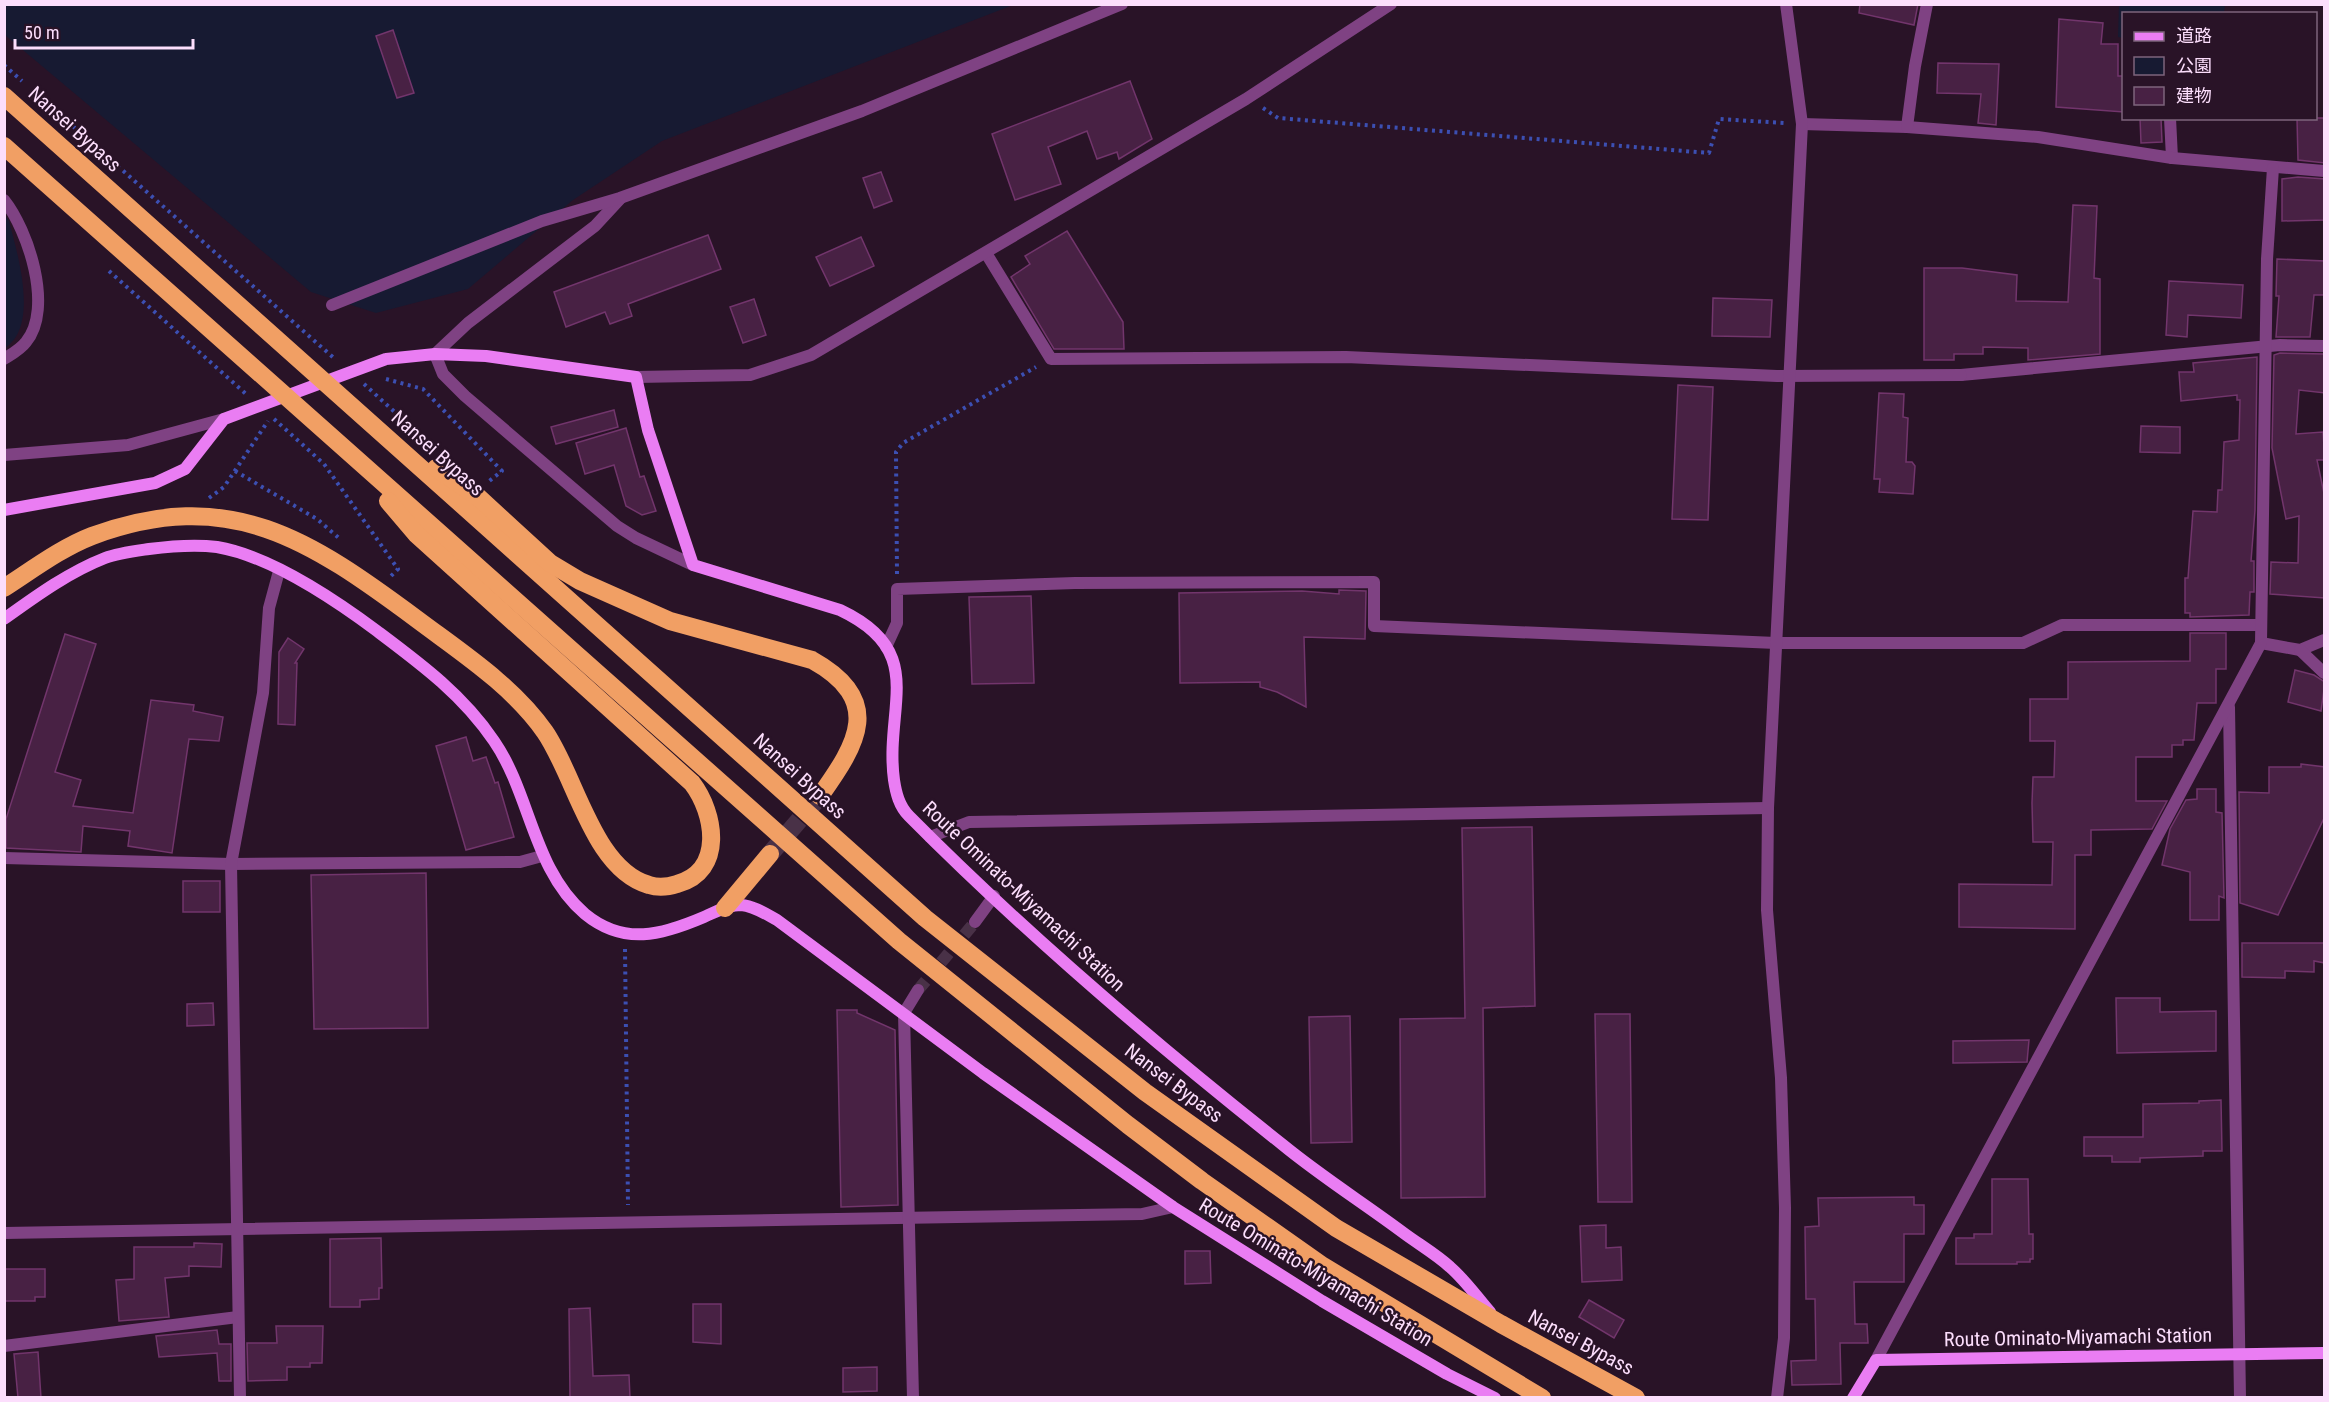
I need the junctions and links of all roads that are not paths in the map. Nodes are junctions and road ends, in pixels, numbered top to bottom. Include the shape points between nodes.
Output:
1 (1122, 4) edge
2 (1391, 4) edge
3 (1786, 4) edge
4 (1927, 4) edge
5 (4, 96) edge
6 (2170, 120) edge
7 (1802, 124) junction
8 (1907, 127) junction
9 (4, 146) edge
10 (2172, 158) junction
11 (2273, 168) junction
12 (2325, 171) edge
13 (620, 198) junction
14 (4, 200) edge
15 (987, 253) junction
16 (332, 305) dead end
17 (2325, 346) edge
18 (2267, 348) junction
19 (435, 354) junction
20 (4, 359) edge
21 (1788, 376) junction
22 (636, 377) junction
23 (224, 419) junction
24 (373, 425) junction
25 (4, 455) edge
26 (353, 457) junction
27 (4, 510) edge
28 (693, 565) junction
29 (279, 571) junction
30 (4, 588) edge
31 (4, 619) edge
32 (2260, 625) junction
33 (2325, 640) edge
34 (1776, 643) junction
35 (2260, 643) junction
36 (886, 647) junction
37 (2300, 650) junction
38 (2325, 673) edge
39 (2229, 706) junction
40 (820, 796) tunnel mouth
41 (1768, 808) junction
42 (930, 837) junction
43 (770, 854) tunnel mouth
44 (542, 856) junction
45 (4, 858) edge
46 (231, 864) junction
47 (994, 896) junction
48 (725, 908) junction
49 (975, 921) tunnel mouth
50 (918, 990) tunnel mouth
51 (904, 1012) junction
52 (1173, 1207) junction
53 (910, 1220) junction
54 (237, 1231) junction
55 (4, 1233) edge
56 (238, 1317) junction
57 (1501, 1324) junction
58 (4, 1346) edge
59 (2240, 1353) junction
60 (2325, 1353) edge
61 (1876, 1360) junction
62 (240, 1398) edge
63 (912, 1398) edge
64 (1495, 1398) edge
65 (1542, 1398) edge
66 (1636, 1398) edge
67 (1777, 1398) edge
68 (1853, 1398) edge
69 (2240, 1398) edge

1 - 13 street via 862,111
2 - 15 street via 1246,99
3 - 7 street
4 - 8 street
5 - 24 highway, Nansei Bypass
6 - 10 street
7 - 8 street
7 - 21 street via 1792,360
8 - 10 street via 2038,137
9 - 26 highway
10 - 11 street
11 - 12 street
11 - 18 street
13 - 16 street via 542,221
13 - 19 street via 595,226 468,323
14 - 20 street via 14,211 33,264 39,300 27,341
15 - 21 street via 1051,359 1346,357
15 - 22 street via 811,355 750,375
17 - 18 street
18 - 21 street via 1961,375
18 - 32 street
19 - 22 main road via 541,362
19 - 23 main road via 386,359
19 - 28 street via 443,374 465,396 617,526
21 - 34 street
22 - 28 main road via 648,430
23 - 25 street via 128,445
23 - 27 main road via 186,468 154,483
24 - 40 highway via 477,496 550,564 580,581 670,621 812,660 828,669 851,694 858,718 854,743
24 - 57 highway, Nansei Bypass via 925,918 1145,1092 1327,1221
26 - 30 highway via 416,534 692,783 706,804 711,829 710,854 694,877 669,887 654,887 626,875 604,849 562,759 525,707 459,651 345,566 285,535 257,524 217,517 184,515 153,519 91,536
26 - 65 highway via 899,941 1128,1125 1323,1266
28 - 36 main road, Route Ominato-Miyamachi Station via 840,610 859,619
29 - 31 main road, Route Ominato-Miyamachi Station via 219,548 181,544 142,550 106,557 37,595
29 - 44 main road, Route Ominato-Miyamachi Station via 331,597 467,703 496,743 519,791
29 - 46 street via 269,608 263,693
32 - 34 street via 2062,625 2023,643
32 - 35 street
33 - 37 street
34 - 36 street via 1374,626 1374,582 1075,583 897,589 897,624
34 - 41 street
35 - 37 street
35 - 39 street
36 - 42 main road, Route Ominato-Miyamachi Station via 896,666 898,685 893,737 895,790 902,809
37 - 38 street
39 - 59 street
39 - 61 street
41 - 42 street via 969,822
41 - 67 street via 1767,910 1781,1078 1785,1208 1784,1338
42 - 47 main road, Route Ominato-Miyamachi Station
43 - 48 highway
44 - 46 street via 520,861
44 - 48 main road, Route Ominato-Miyamachi Station via 584,913 612,931 645,936 672,931
45 - 46 street
46 - 54 street
47 - 49 street
47 - 57 main road, Route Ominato-Miyamachi Station via 1071,969 1285,1147 1450,1267
48 - 51 main road, Route Ominato-Miyamachi Station via 740,905 758,909 777,920
50 - 51 street
51 - 52 main road, Route Ominato-Miyamachi Station via 1072,1138
51 - 53 street
52 - 53 street via 1142,1214
52 - 64 main road, Route Ominato-Miyamachi Station via 1332,1306
53 - 54 street
53 - 63 street
54 - 55 street
54 - 56 street
56 - 58 street
56 - 62 street
57 - 66 highway, Nansei Bypass
59 - 60 main road, Route Ominato-Miyamachi Station
59 - 61 main road, Route Ominato-Miyamachi Station
59 - 69 street
61 - 68 main road

